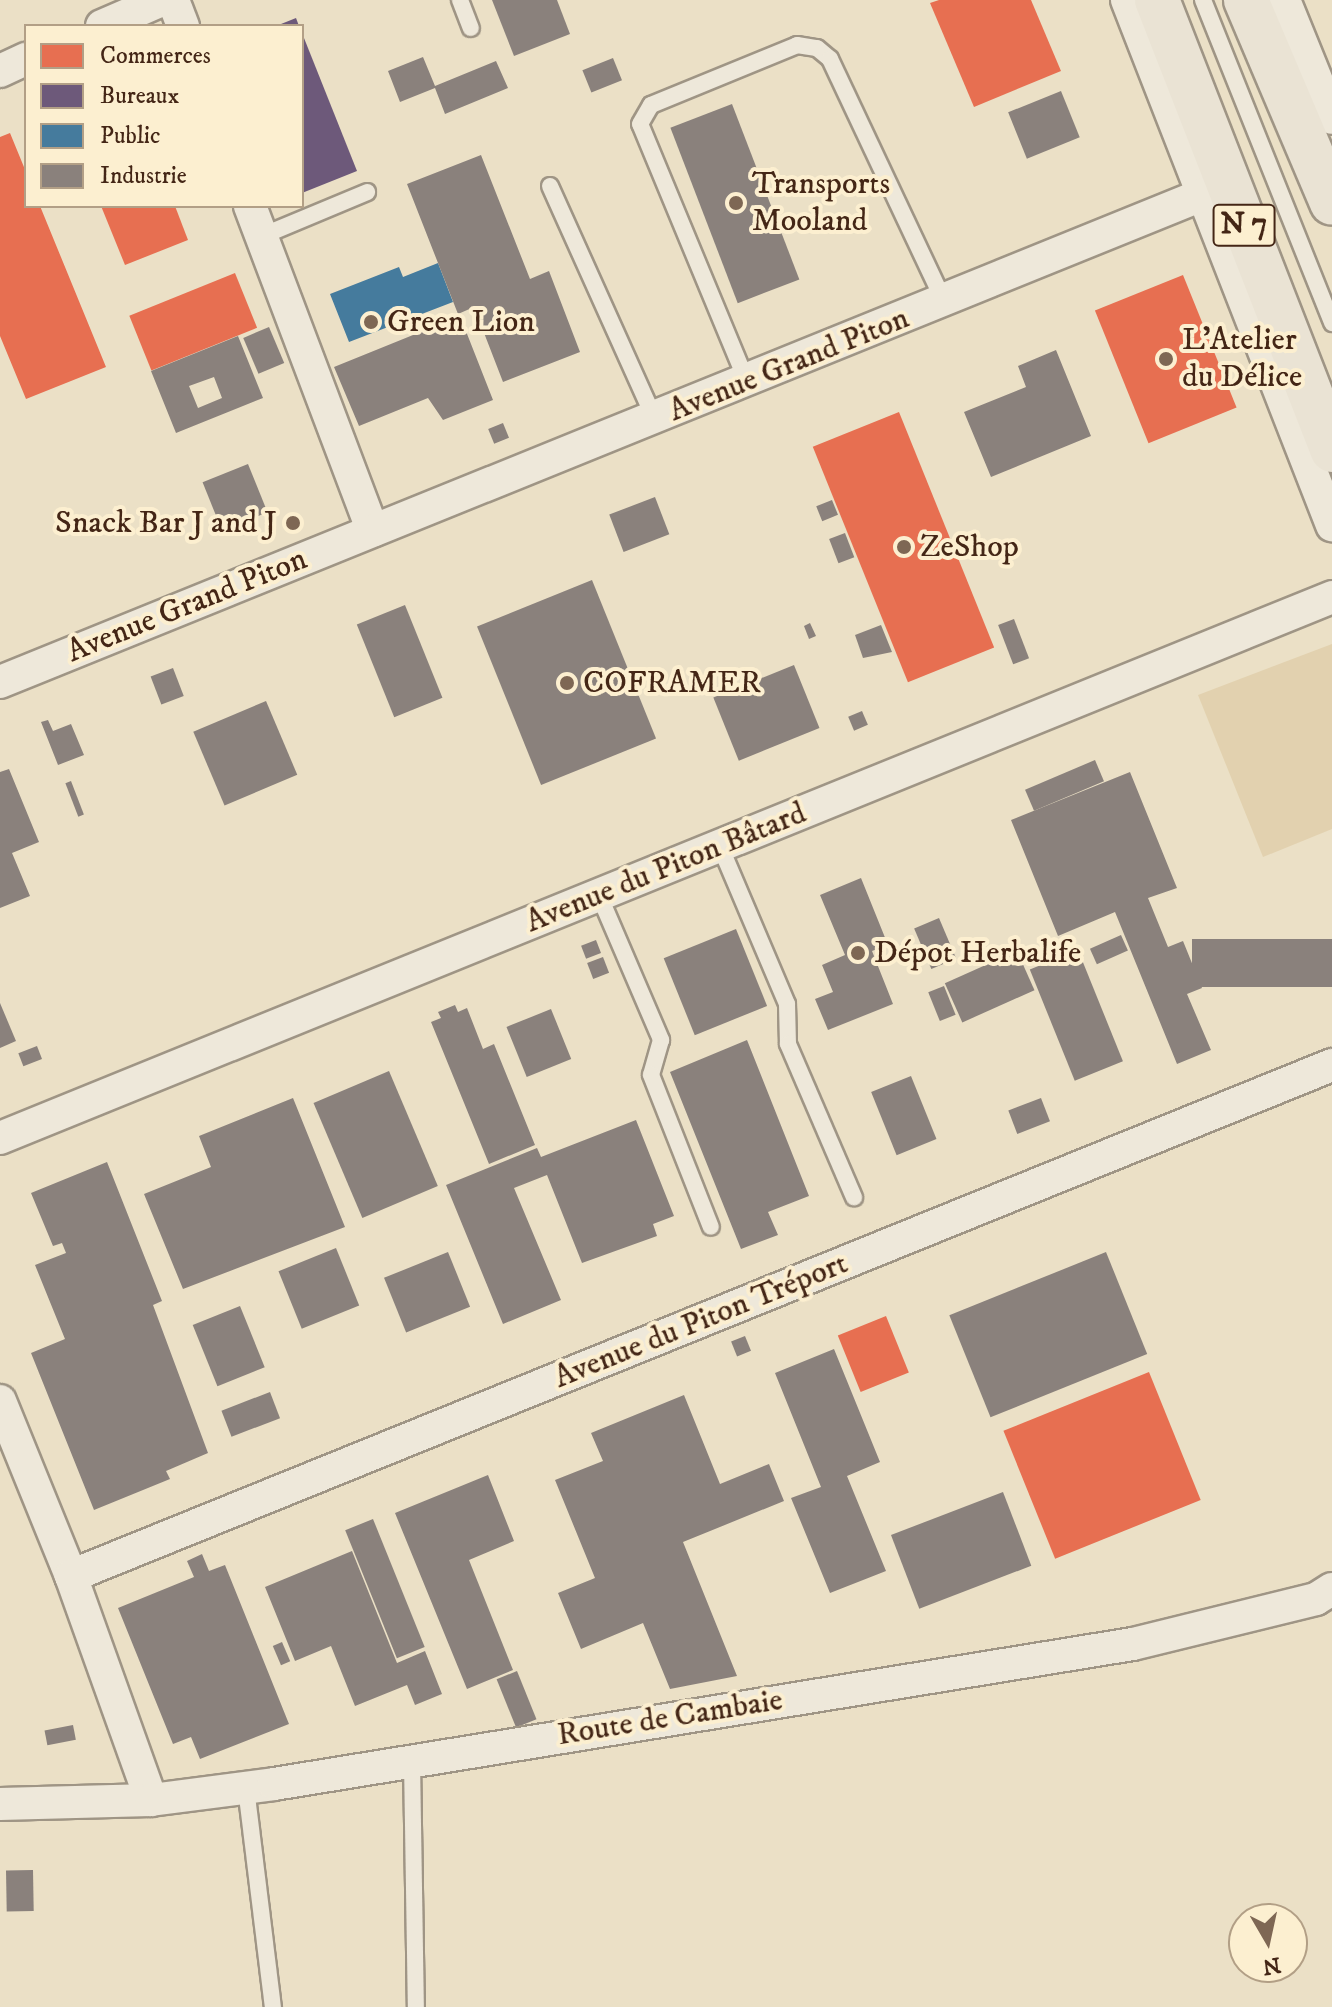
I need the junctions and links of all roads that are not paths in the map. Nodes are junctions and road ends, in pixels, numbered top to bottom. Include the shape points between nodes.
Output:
1 (460, 0) edge
2 (1127, 0) edge
3 (1157, 0) edge
4 (1203, 0) edge
5 (1246, 0) edge
6 (1284, 0) edge
7 (154, 2) edge
8 (106, 24) edge
9 (181, 24) edge
10 (471, 28) dead end
11 (24, 60) edge
12 (0, 71) edge
13 (1332, 118) edge
14 (550, 186) dead end
15 (367, 192) dead end
16 (1204, 194) junction
17 (1332, 203) edge
18 (251, 208) edge
19 (262, 236) junction
20 (944, 301) junction
21 (1332, 323) edge
22 (747, 382) junction
23 (655, 420) junction
24 (1332, 450) edge
25 (1332, 525) edge
26 (373, 531) junction
27 (1332, 597) edge
28 (0, 682) edge
29 (720, 846) junction
30 (599, 895) junction
31 (1332, 1065) edge
32 (0, 1138) edge
33 (854, 1197) dead end
34 (711, 1227) dead end
35 (0, 1401) edge
36 (71, 1576) junction
37 (1332, 1589) edge
38 (412, 1761) junction
39 (246, 1788) junction
40 (151, 1800) junction
41 (0, 1804) edge
42 (273, 2007) edge
43 (416, 2007) edge

1 - 10 lane
2 - 16 street
3 - 24 main road, N 7
4 - 21 lane
5 - 17 main road
6 - 13 street
7 - 8 street
7 - 9 street
11 - 12 street
14 - 23 lane
15 - 19 lane
16 - 20 street, Avenue Grand Piton
16 - 25 street
18 - 19 street
19 - 26 street
20 - 22 street, Avenue Grand Piton
20 - 22 lane via 830,59 817,48 797,45 651,105 640,124
22 - 23 street, Avenue Grand Piton
23 - 26 street, Avenue Grand Piton
26 - 28 street, Avenue Grand Piton
27 - 29 street, Avenue du Piton Bâtard
29 - 30 street, Avenue du Piton Bâtard
29 - 33 lane via 787,1004 788,1044
30 - 32 street, Avenue du Piton Bâtard
30 - 34 lane via 661,1040 651,1075
31 - 36 street, Avenue du Piton Tréport
35 - 36 street
36 - 40 street
37 - 38 street, Route de Cambaie via 1316,1599 1133,1644
38 - 39 street, Route de Cambaie
38 - 43 lane
39 - 40 street, Route de Cambaie
39 - 42 lane
40 - 41 street, Route de Cambaie

